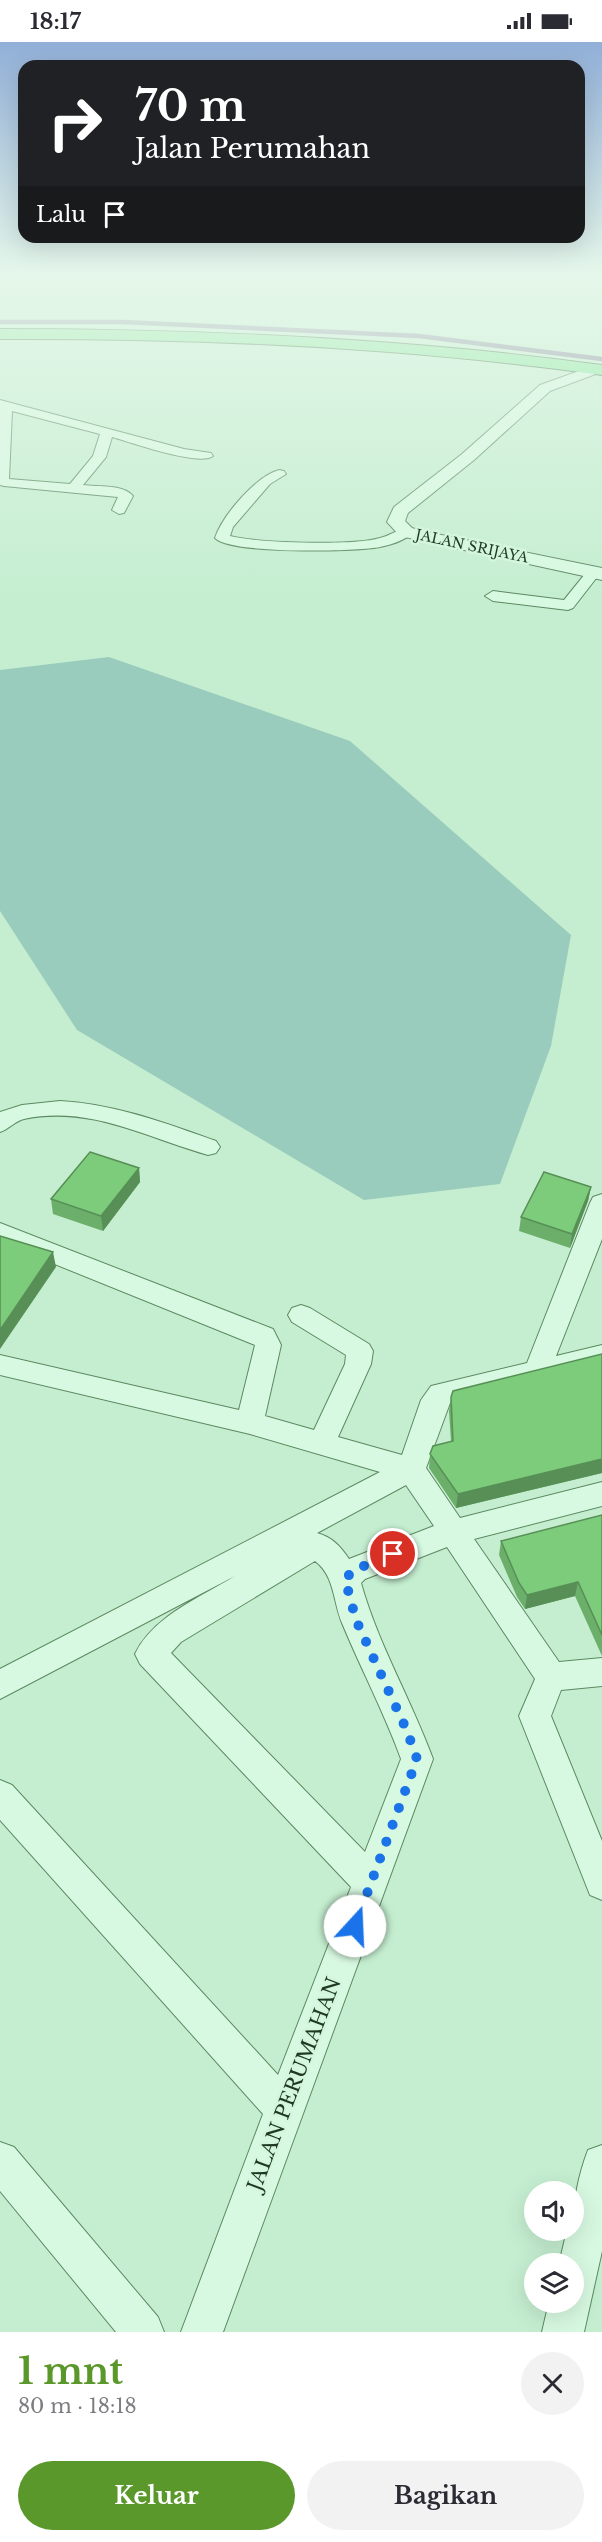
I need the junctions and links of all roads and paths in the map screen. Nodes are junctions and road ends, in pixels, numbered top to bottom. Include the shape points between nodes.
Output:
1 (543, 380) edge
2 (566, 380) edge
3 (545, 388) junction
4 (3, 405) edge
5 (106, 432) junction
6 (206, 456) dead end
7 (279, 474) dead end
8 (74, 488) junction
9 (119, 510) dead end
10 (406, 532) junction
11 (598, 573) edge
12 (493, 596) dead end
13 (0, 1124) edge
14 (208, 1147) dead end
15 (602, 1203) edge
16 (0, 1232) edge
17 (595, 1242) edge
18 (301, 1315) dead end
19 (602, 1355) edge
20 (0, 1365) edge
21 (537, 1370) junction
22 (250, 1423) junction
23 (322, 1442) junction
24 (411, 1469) junction
25 (602, 1494) edge
26 (452, 1532) junction
27 (345, 1579) junction
28 (602, 1672) edge
29 (551, 1677) junction
30 (0, 1685) edge
31 (0, 1796) edge
32 (371, 1883) junction
33 (602, 1883) edge
34 (284, 2109) junction
35 (0, 2160) edge
36 (602, 2164) edge
37 (582, 2253) edge
38 (568, 2313) edge
39 (143, 2332) edge
40 (202, 2332) edge
41 (564, 2332) edge

1 - 3 street
2 - 3 street
3 - 10 street, JALAN SRIJAYA via 400,511 396,522
4 - 5 street
4 - 8 street via 2,481
5 - 6 street
5 - 8 street via 99,457
7 - 10 street via 265,481 226,526 221,535 224,540 273,545 380,543
8 - 9 street via 124,494
10 - 11 street, JALAN SRIJAYA
11 - 12 street via 568,605
13 - 14 street via 20,1112 81,1109 129,1118
15 - 17 street
16 - 22 street via 264,1336 268,1345
17 - 21 street
18 - 23 street via 360,1351 358,1364
19 - 21 street
20 - 22 street
21 - 24 street via 441,1394
22 - 23 street
23 - 24 street
24 - 26 street
24 - 30 street
25 - 26 street
26 - 27 street via 354,1570
26 - 29 street
27 - 32 street, JALAN PERUMAHAN via 356,1620 417,1759
27 - 32 street, JALAN PERUMAHAN via 330,1556 317,1545 170,1632 151,1654
28 - 29 street
29 - 33 street via 535,1716
31 - 34 street
32 - 34 street, JALAN PERUMAHAN
34 - 40 street, JALAN PERUMAHAN
35 - 39 street
36 - 37 street
38 - 41 street

